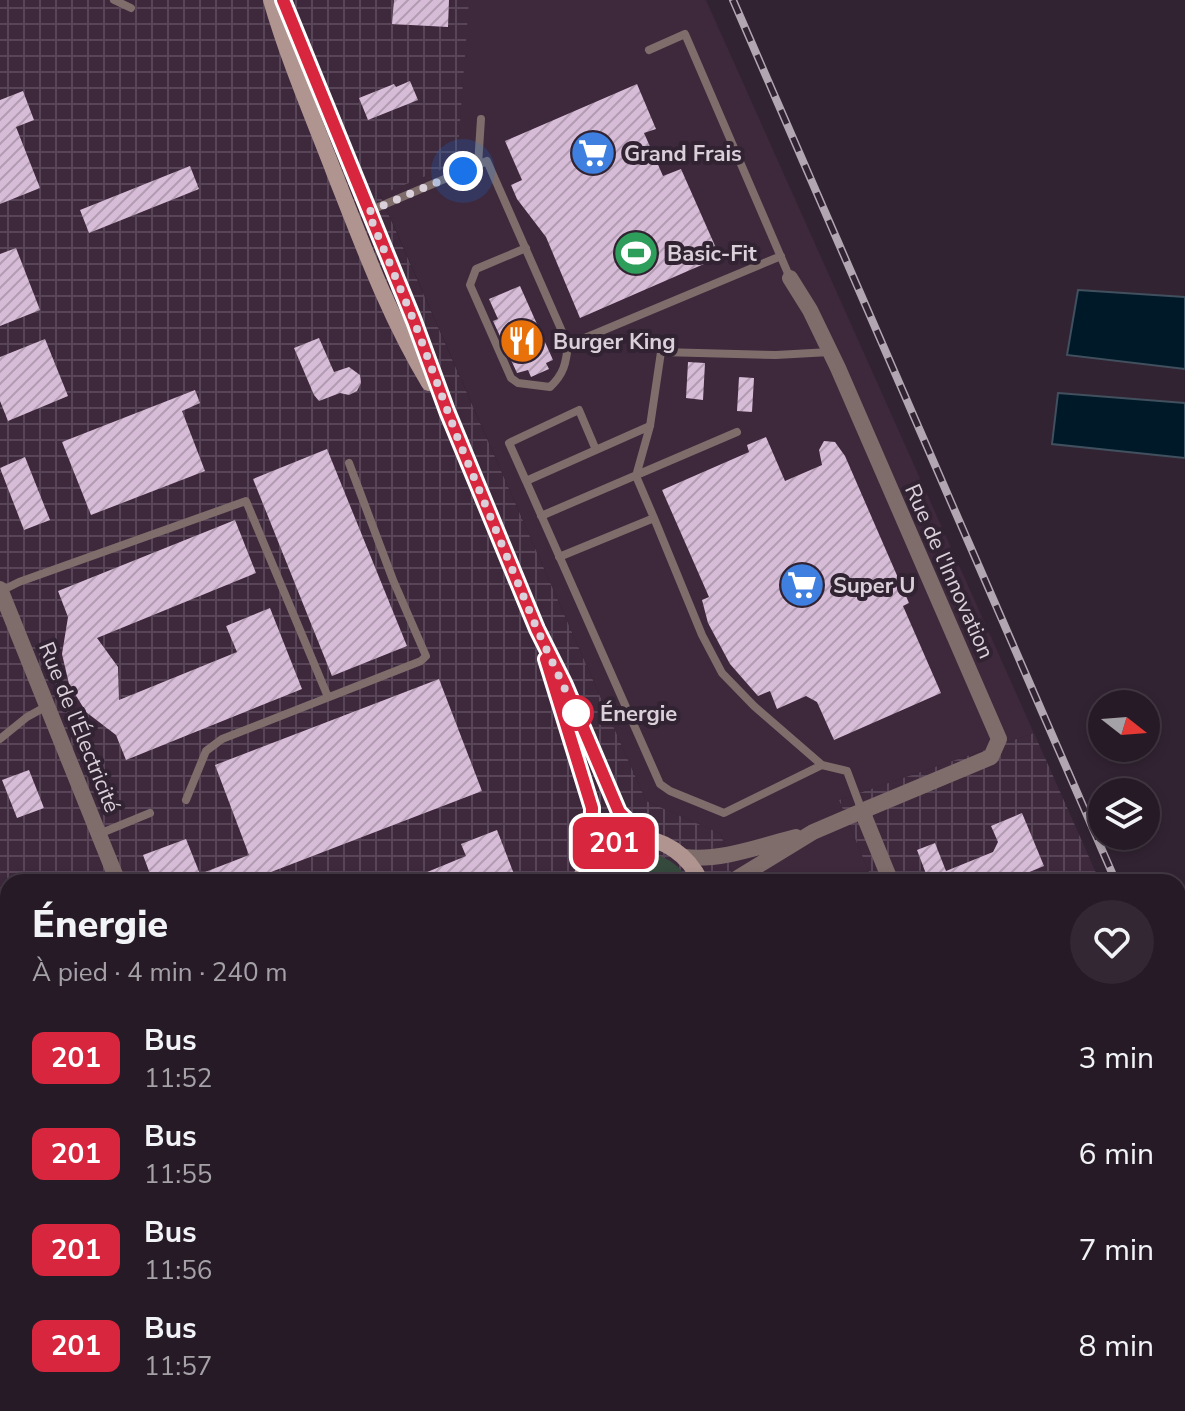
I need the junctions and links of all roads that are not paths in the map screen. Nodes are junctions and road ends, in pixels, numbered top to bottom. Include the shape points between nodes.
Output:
1 (114, 0) edge
2 (271, 0) edge
3 (283, 0) edge
4 (131, 8) dead end
5 (649, 50) dead end
6 (481, 119) dead end
7 (478, 165) junction
8 (368, 212) junction
9 (526, 248) junction
10 (781, 256) junction
11 (790, 278) joint
12 (568, 345) junction
13 (830, 352) junction
14 (447, 411) junction
15 (650, 426) junction
16 (737, 432) dead end
17 (596, 450) junction
18 (349, 463) dead end
19 (636, 476) junction
20 (526, 481) junction
21 (541, 516) junction
22 (654, 518) junction
23 (559, 557) junction
24 (1, 590) edge
25 (537, 629) junction
26 (328, 697) junction
27 (47, 706) junction
28 (0, 739) edge
29 (822, 765) junction
30 (186, 800) dead end
31 (862, 811) junction
32 (150, 813) dead end
33 (813, 832) junction
34 (99, 834) junction
35 (644, 837) junction
36 (685, 857) junction
37 (591, 859) junction
38 (115, 874) edge
39 (583, 874) edge
40 (696, 874) edge
41 (744, 874) edge
42 (888, 874) edge

1 - 4 lane
2 - 14 main road via 386,300
3 - 8 main road
5 - 10 lane via 685,34
6 - 7 lane
7 - 8 lane
7 - 9 lane via 487,161
8 - 14 main road
9 - 12 lane
9 - 12 lane via 476,269 470,285 511,378 518,383 550,387 566,365
10 - 11 lane
10 - 12 lane
11 - 13 street, Rue de l'Innovation
13 - 15 lane via 661,352
13 - 31 street, Rue de l'Innovation via 999,739 991,757
14 - 25 main road
15 - 17 lane
15 - 19 lane
16 - 19 lane
17 - 20 lane
17 - 20 lane via 579,410 509,443
18 - 26 lane via 426,656
19 - 21 lane
19 - 22 lane
20 - 21 lane
21 - 23 lane
22 - 23 lane
22 - 29 lane via 722,673
23 - 29 lane via 660,784 724,813
24 - 26 lane via 246,501
24 - 27 street, Rue de l'Électricité
25 - 35 main road via 619,812
25 - 37 main road via 592,808
26 - 30 lane via 222,739 206,751
27 - 28 lane
27 - 34 street, Rue de l'Électricité
29 - 31 lane via 847,771
31 - 33 street, Rue de l'Innovation
31 - 42 street
32 - 34 lane
33 - 36 street via 702,859
33 - 41 street
34 - 38 street, Rue de l'Électricité
35 - 36 main road
35 - 37 main road via 624,839
36 - 40 main road
37 - 39 main road

